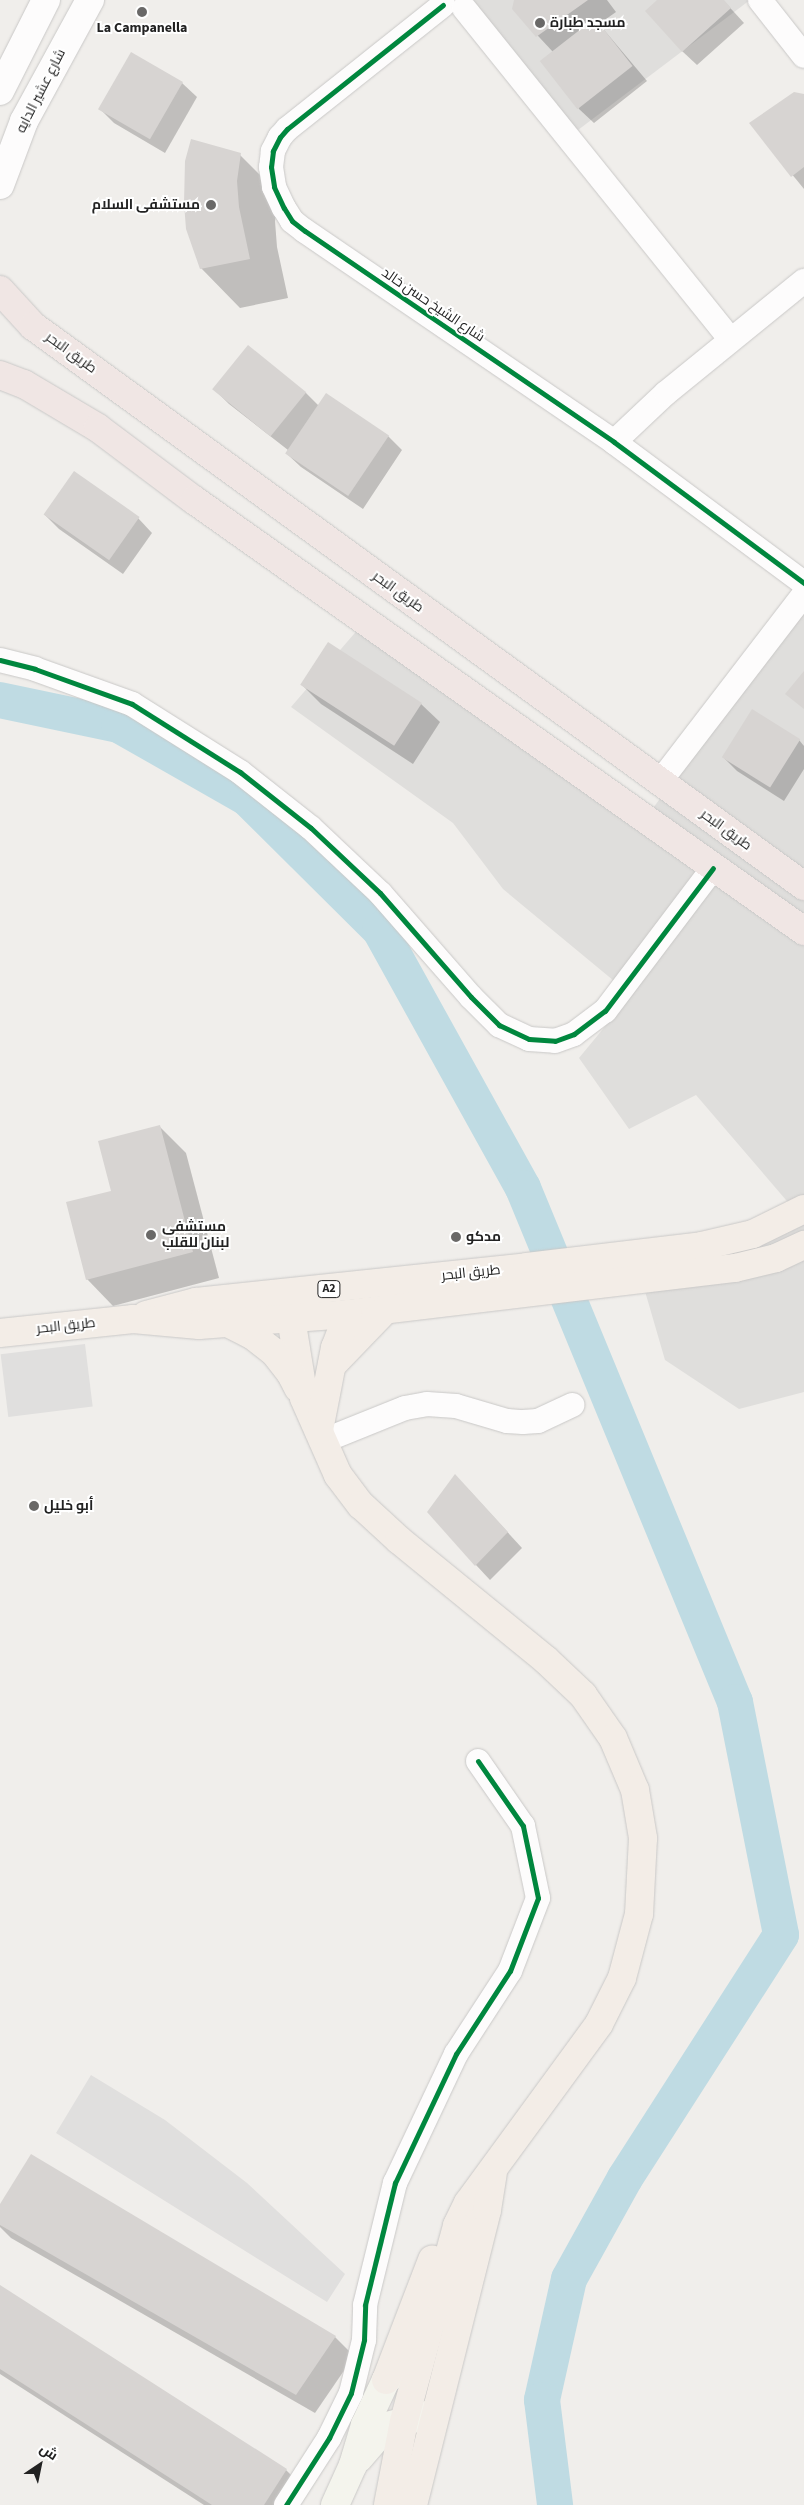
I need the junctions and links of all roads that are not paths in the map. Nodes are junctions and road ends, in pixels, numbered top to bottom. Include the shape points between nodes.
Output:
1 (46, 0) edge
2 (90, 0) edge
3 (760, 0) edge
4 (454, 3) edge
5 (804, 56) edge
6 (0, 90) edge
7 (0, 185) edge
8 (804, 281) edge
9 (0, 290) edge
10 (730, 339) junction
11 (0, 375) edge
12 (614, 442) junction
13 (804, 583) edge
14 (804, 594) edge
15 (0, 660) edge
16 (659, 783) junction
17 (713, 868) junction
18 (804, 886) edge
19 (804, 931) edge
20 (804, 1209) edge
21 (801, 1250) edge
22 (551, 1277) junction
23 (289, 1306) junction
24 (386, 1309) junction
25 (348, 1314) junction
26 (133, 1319) junction
27 (228, 1323) junction
28 (0, 1333) edge
29 (331, 1366) junction
30 (304, 1398) junction
31 (573, 1405) dead end
32 (321, 1435) junction
33 (478, 1761) dead end
34 (494, 2169) junction
35 (457, 2226) junction
36 (431, 2371) junction
37 (386, 2380) junction
38 (435, 2413) junction
39 (404, 2421) junction
40 (353, 2465) junction
41 (286, 2505) edge
42 (336, 2505) edge
43 (388, 2505) edge
44 (413, 2505) edge

1 - 6 street
2 - 7 street, شارع عشير الدايه via 24,121
3 - 5 street
4 - 10 street
4 - 12 street, شارع الشيخ حسن خالد via 287,129 273,151 271,167 279,199 292,221 305,231
8 - 10 street
9 - 16 highway, طريق البحر via 33,326
10 - 12 street
11 - 17 highway via 24,384 98,428 194,500
12 - 13 street, شارع الشيخ حسن خالد
14 - 16 street
15 - 17 street via 36,669 132,704 240,772 311,828 380,893 499,1025 529,1039 555,1041 574,1034 605,1011
16 - 18 highway, طريق البحر
17 - 19 highway
20 - 22 main road, طريق البحر / A2 via 778,1224 728,1241
21 - 22 main road, طريق البحر / A2 via 735,1268
22 - 23 main road, طريق البحر / A2
22 - 24 main road, طريق البحر / A2
23 - 25 main road, طريق البحر / A2
23 - 26 main road, طريق البحر / A2 via 196,1302
23 - 27 main road, طريق البحر / A2
23 - 30 main road
24 - 25 main road, طريق البحر / A2
24 - 29 main road
25 - 29 main road
26 - 27 main road, طريق البحر / A2 via 178,1324
26 - 28 main road, طريق البحر / A2
27 - 30 main road via 252,1335 274,1352
29 - 32 main road
30 - 32 main road
31 - 32 street via 538,1421 523,1422 507,1421 456,1406 427,1404
32 - 34 main road via 338,1476 362,1505 583,1695 613,1738 635,1790 643,1838 639,1914 622,1978 599,2024
33 - 41 street via 523,1826 538,1898 510,1971 456,2054 395,2183 365,2305 364,2340 351,2393 329,2438
34 - 35 main road via 468,2203
34 - 36 main road via 487,2210
35 - 36 main road
35 - 37 main road via 430,2264
36 - 37 main road via 400,2369
36 - 38 main road
36 - 39 main road
37 - 40 main road via 365,2425
38 - 39 main road
38 - 44 main road
39 - 40 main road via 391,2425 380,2434
39 - 43 main road
40 - 42 main road

